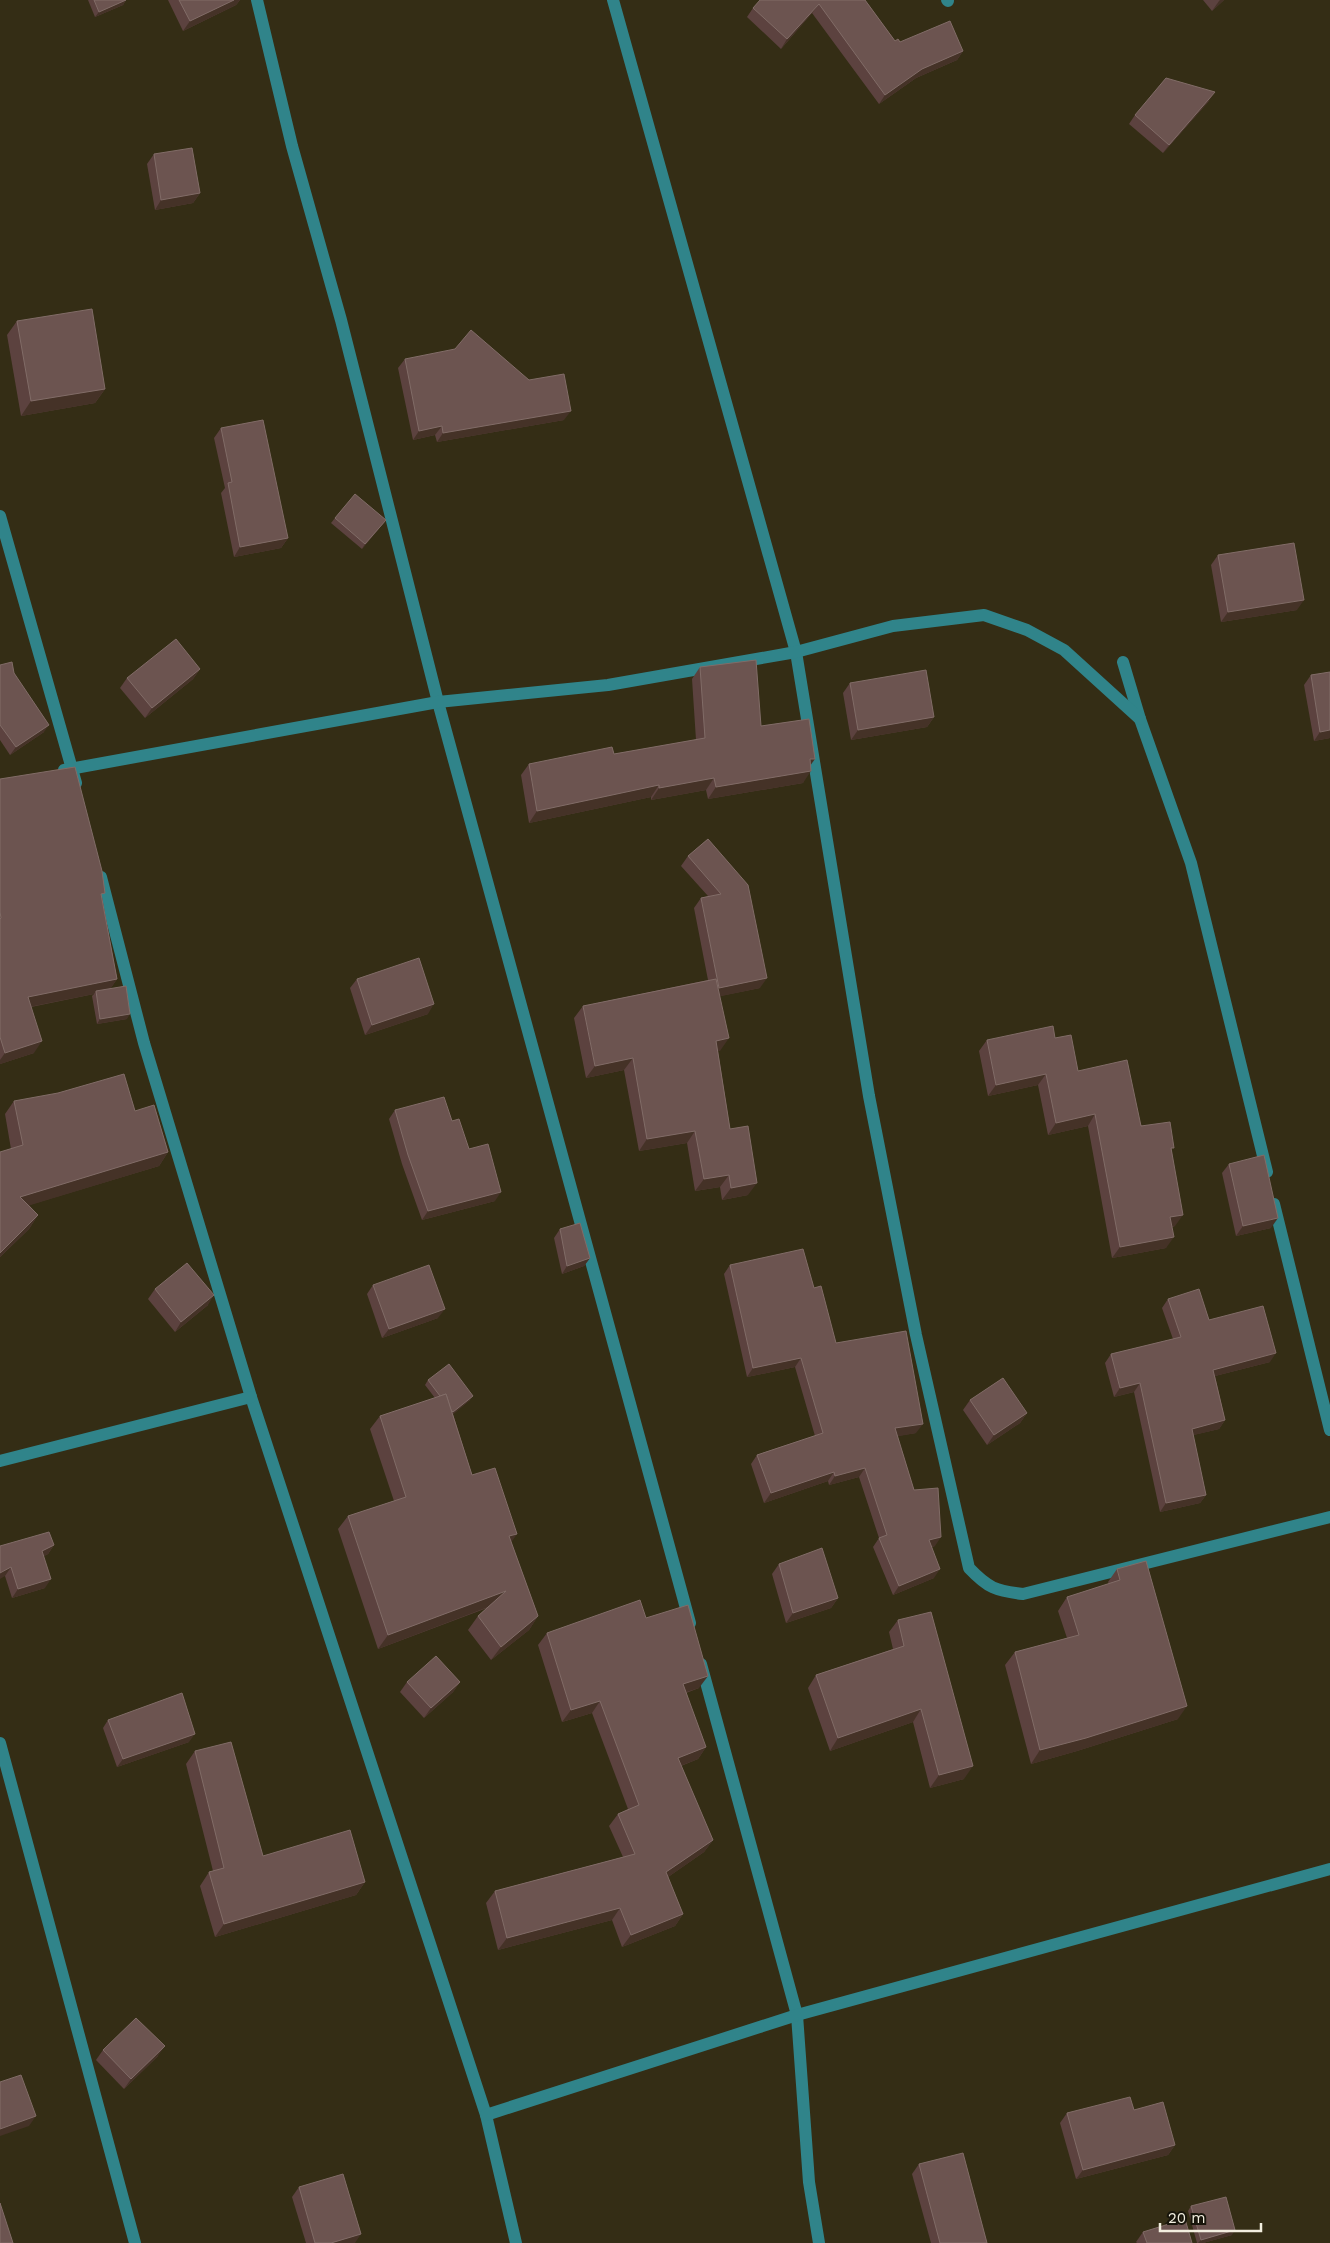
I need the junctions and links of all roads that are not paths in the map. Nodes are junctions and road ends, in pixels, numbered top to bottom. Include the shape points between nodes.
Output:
1 (257, 0) edge
2 (612, 0) edge
3 (0, 516) edge
4 (796, 652) junction
5 (1123, 662) dead end
6 (438, 702) junction
7 (1140, 718) junction
8 (72, 769) junction
9 (54, 772) edge
10 (80, 797) edge
11 (97, 863) edge
12 (251, 1397) junction
13 (1330, 1430) edge
14 (0, 1461) edge
15 (1330, 1517) edge
16 (692, 1632) edge
17 (697, 1651) edge
18 (0, 1743) edge
19 (1330, 1869) edge
20 (797, 2015) junction
21 (486, 2115) junction
22 (135, 2243) edge
23 (516, 2243) edge
24 (819, 2243) edge

1 - 6 street via 292,146 341,320
2 - 4 street
3 - 8 street
4 - 6 street via 608,685
4 - 7 street via 893,626 984,615 1027,630 1064,650
4 - 15 street via 869,1096 916,1335 969,1568 986,1585 999,1591 1022,1594
5 - 7 street
6 - 8 street
6 - 16 street
7 - 13 street via 1191,863
8 - 9 street
8 - 10 street
11 - 12 street via 144,1043
12 - 14 street
12 - 21 street
17 - 20 street
18 - 22 street
19 - 20 street
20 - 21 street
20 - 24 street via 809,2182
21 - 23 street

